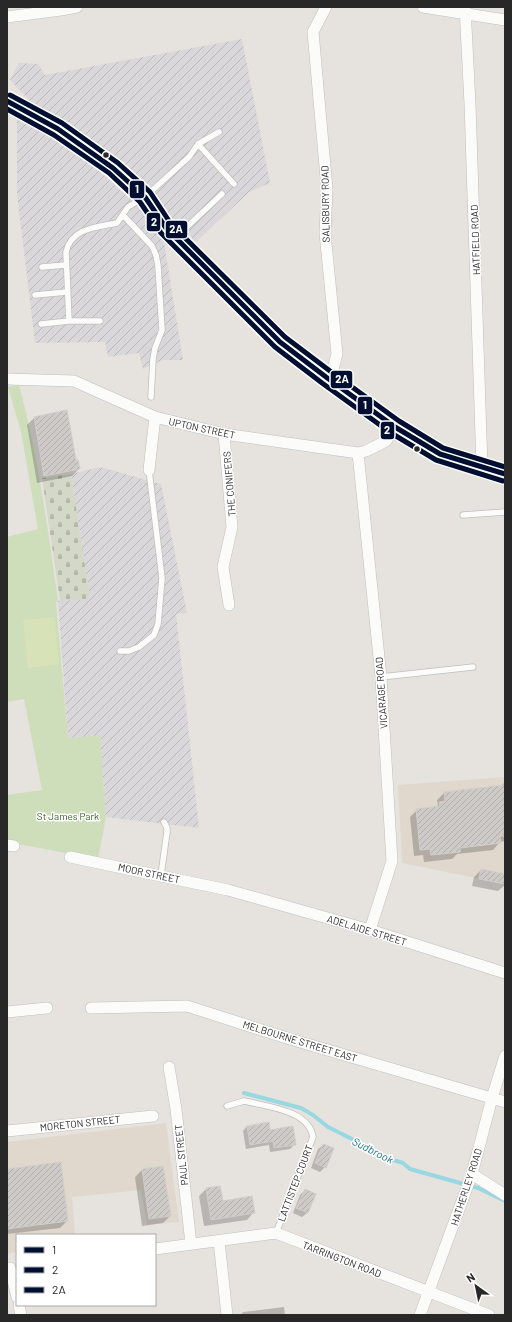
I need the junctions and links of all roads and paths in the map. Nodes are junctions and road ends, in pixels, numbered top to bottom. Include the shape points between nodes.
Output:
1 (77, 7) edge
2 (326, 7) edge
3 (423, 7) edge
4 (61, 9) edge
5 (465, 10) edge
6 (7, 17) edge
7 (505, 20) edge
8 (7, 101) edge
9 (219, 132) dead end
10 (198, 144) junction
11 (234, 184) dead end
12 (222, 194) dead end
13 (145, 197) junction
14 (123, 215) junction
15 (176, 238) junction
16 (66, 265) junction
17 (42, 267) dead end
18 (67, 292) junction
19 (34, 295) dead end
20 (69, 321) junction
21 (100, 321) dead end
22 (41, 324) dead end
23 (326, 377) junction
24 (7, 379) edge
25 (151, 397) dead end
26 (155, 417) junction
27 (395, 427) junction
28 (224, 434) junction
29 (358, 453) junction
30 (482, 467) junction
31 (149, 470) joint
32 (505, 474) edge
33 (505, 512) edge
34 (464, 515) dead end
35 (229, 605) dead end
36 (120, 652) dead end
37 (473, 667) dead end
38 (381, 677) junction
39 (164, 822) dead end
40 (70, 857) dead end
41 (161, 875) junction
42 (228, 890) joint
43 (370, 930) junction
44 (505, 973) edge
45 (47, 1008) dead end
46 (91, 1008) dead end
47 (7, 1012) edge
48 (505, 1056) edge
49 (169, 1067) dead end
50 (492, 1098) junction
51 (505, 1102) edge
52 (227, 1106) dead end
53 (153, 1116) dead end
54 (7, 1130) edge
55 (472, 1175) junction
56 (505, 1195) edge
57 (276, 1233) junction
58 (219, 1241) junction
59 (191, 1244) junction
60 (156, 1249) edge
61 (7, 1268) edge
62 (428, 1292) junction
63 (16, 1293) edge
64 (227, 1315) edge
65 (420, 1315) edge
66 (489, 1315) edge

1 - 4 street
2 - 23 street, SALISBURY ROAD via 313,32 326,189 325,233 337,354 333,369
3 - 5 street
4 - 6 street
5 - 7 street
5 - 30 street, HATFIELD ROAD
8 - 13 main road via 58,129 113,168
9 - 10 lane
10 - 11 lane
10 - 13 lane via 189,157
12 - 15 lane
13 - 14 lane via 128,207
13 - 15 main road
14 - 16 lane via 117,223 88,229 72,239 66,252
14 - 25 lane via 152,246 158,266 162,330 153,359
15 - 23 main road via 280,342
16 - 17 lane
16 - 18 lane
18 - 19 lane
18 - 20 lane
20 - 21 lane
20 - 22 lane
23 - 27 main road
24 - 26 street, UPTON STREET via 74,381
26 - 28 street, UPTON STREET
26 - 31 street
27 - 29 street, UPTON STREET via 386,441
27 - 30 main road via 440,454
28 - 29 street, UPTON STREET
28 - 35 street, THE CONIFERS via 232,527 223,567
29 - 38 street, VICARAGE ROAD
30 - 32 main road
31 - 36 lane via 162,578 158,624 154,635 139,647
33 - 34 lane
37 - 38 lane
38 - 43 street, VICARAGE ROAD via 392,861
39 - 41 lane via 167,832
40 - 41 street, MOOR STREET
41 - 42 street, MOOR STREET
42 - 43 street, ADELAIDE STREET
43 - 44 street, ADELAIDE STREET
45 - 47 street
46 - 50 street, MELBOURNE STREET EAST via 186,1006
48 - 50 street, HATHERLEY ROAD
49 - 59 street, PAUL STREET
50 - 51 street, MELBOURNE STREET EAST
50 - 55 street, HATHERLEY ROAD
52 - 57 lane, LATTISTEP COURT via 244,1101 294,1114 302,1118 312,1129 313,1137
53 - 54 street, MORETON STREET
55 - 56 street
55 - 62 street, HATHERLEY ROAD
57 - 58 street, TARRINGTON ROAD
57 - 62 street, TARRINGTON ROAD
58 - 59 street, TARRINGTON ROAD
58 - 64 street
59 - 60 street, TARRINGTON ROAD
61 - 63 street via 10,1268
62 - 65 street, HATHERLEY ROAD
62 - 66 street, TARRINGTON ROAD

